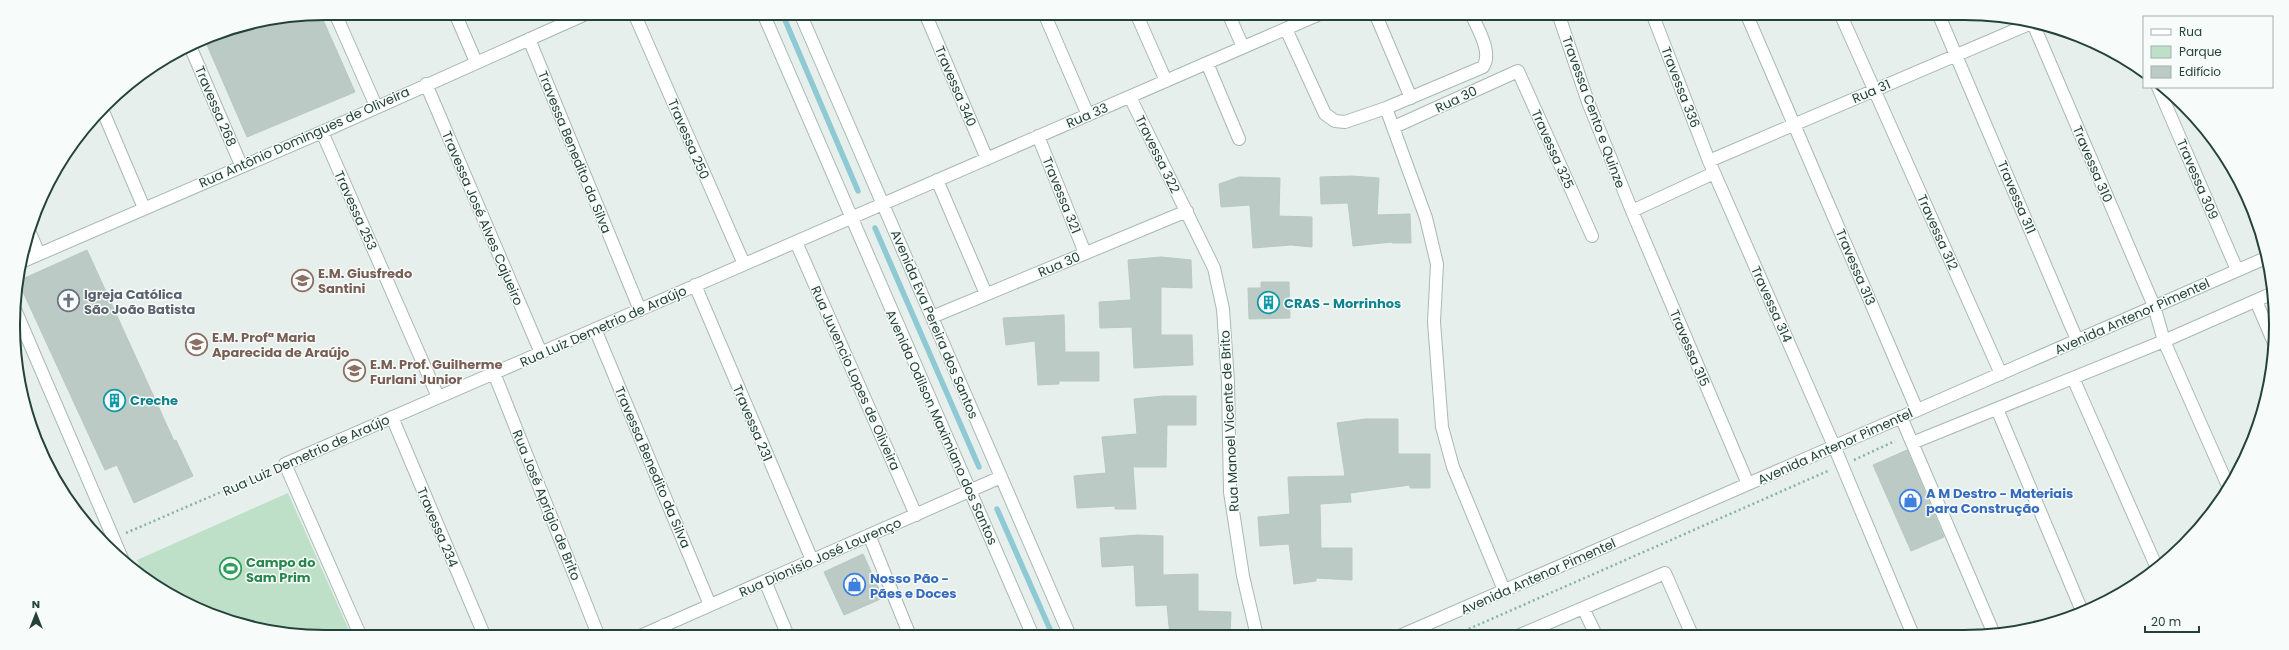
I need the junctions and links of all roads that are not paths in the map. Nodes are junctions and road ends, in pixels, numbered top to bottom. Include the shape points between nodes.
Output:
1 (338, 20) edge
2 (458, 20) edge
3 (568, 20) edge
4 (637, 20) edge
5 (767, 20) edge
6 (803, 20) edge
7 (928, 20) edge
8 (1047, 20) edge
9 (1139, 20) edge
10 (1231, 20) edge
11 (1306, 20) edge
12 (1378, 20) edge
13 (1474, 20) edge
14 (1560, 20) edge
15 (1655, 20) edge
16 (1749, 20) edge
17 (1843, 20) edge
18 (1941, 20) edge
19 (2023, 26) edge
20 (2035, 28) edge
21 (1286, 29) junction
22 (529, 39) junction
23 (1243, 47) junction
24 (192, 50) edge
25 (1957, 55) junction
26 (476, 62) junction
27 (1207, 63) junction
28 (1518, 71) joint
29 (1166, 81) junction
30 (426, 84) junction
31 (1875, 90) junction
32 (2160, 92) edge
33 (1130, 97) junction
34 (1411, 98) junction
35 (376, 106) junction
36 (1386, 108) junction
37 (104, 114) edge
38 (1088, 115) junction
39 (1794, 125) junction
40 (1394, 127) junction
41 (322, 132) junction
42 (1038, 136) junction
43 (1239, 139) dead end
44 (987, 159) junction
45 (1709, 161) junction
46 (241, 165) junction
47 (1714, 173) junction
48 (937, 180) junction
49 (883, 204) junction
50 (144, 208) junction
51 (1187, 211) junction
52 (1632, 211) junction
53 (851, 218) junction
54 (1590, 232) dead end
55 (32, 239) edge
56 (796, 242) junction
57 (1085, 253) junction
58 (39, 254) junction
59 (27, 259) edge
60 (2262, 260) edge
61 (744, 264) junction
62 (2237, 270) junction
63 (695, 286) junction
64 (986, 294) junction
65 (2267, 296) edge
66 (2256, 301) junction
67 (2154, 306) junction
68 (640, 310) junction
69 (932, 317) junction
70 (20, 322) edge
71 (595, 329) junction
72 (2269, 331) edge
73 (2077, 340) junction
74 (2164, 341) junction
75 (540, 353) junction
76 (494, 373) junction
77 (2001, 374) junction
78 (2073, 378) junction
79 (438, 397) junction
80 (1997, 409) junction
81 (1917, 410) junction
82 (392, 417) junction
83 (1901, 417) junction
84 (1910, 439) junction
85 (1834, 446) junction
86 (1001, 477) junction
87 (2226, 481) edge
88 (1748, 484) junction
89 (971, 490) junction
90 (916, 515) junction
91 (869, 536) junction
92 (107, 539) edge
93 (812, 560) junction
94 (2155, 563) edge
95 (765, 581) junction
96 (1504, 590) junction
97 (710, 605) junction
98 (2080, 607) edge
99 (1583, 608) junction
100 (664, 625) junction
101 (1992, 628) edge
102 (358, 630) edge
103 (482, 630) edge
104 (596, 630) edge
105 (652, 630) edge
106 (666, 630) edge
107 (785, 630) edge
108 (908, 630) edge
109 (1030, 630) edge
110 (1067, 630) edge
111 (1256, 630) edge
112 (1413, 630) edge
113 (1532, 630) edge
114 (1594, 630) edge
115 (1690, 630) edge
116 (1911, 630) edge

1 - 35 street
2 - 26 street
3 - 22 street, Rua Antônio Domingues de Oliveira
4 - 61 street, Travessa 250
5 - 53 street
6 - 49 street, Avenida Eva Pereira dos Santos
7 - 44 street, Travessa 340
8 - 38 street
9 - 29 street
10 - 23 street
11 - 21 street, Rua 33
12 - 34 street
13 - 34 street via 1488,54 1483,67
14 - 52 street, Travessa Cento e Quinze via 1588,102
15 - 45 street, Travessa 336
16 - 39 street, Travessa 313
17 - 31 street, Travessa 312
18 - 25 street, Travessa 311
19 - 25 street, Rua 31
20 - 67 street, Travessa 310
21 - 23 street, Rua 33
21 - 36 street via 1325,114 1335,121 1345,122
22 - 26 street, Rua Antônio Domingues de Oliveira
22 - 68 street, Travessa Benedito da Silva
23 - 27 street, Rua 33
24 - 46 street, Travessa 268
25 - 31 street, Rua 31
25 - 73 street, Travessa 311
26 - 30 street, Rua Antônio Domingues de Oliveira
27 - 29 street, Rua 33
27 - 43 street
28 - 40 street, Rua 30
28 - 54 street, Travessa 325
29 - 33 street, Rua 33
30 - 35 street, Rua Antônio Domingues de Oliveira
30 - 75 street, Travessa José Alves Cajueiro
31 - 39 street, Rua 31
31 - 77 street, Travessa 312
32 - 62 street, Travessa 309
33 - 38 street, Rua 33
33 - 51 street, Travessa 322
34 - 36 street
35 - 41 street, Rua Antônio Domingues de Oliveira
36 - 40 street
37 - 50 street
38 - 42 street, Rua 33
39 - 45 street, Rua 31
39 - 81 street, Travessa 313
40 - 96 street via 1426,218 1437,264 1434,322 1442,427 1453,467
41 - 46 street, Rua Antônio Domingues de Oliveira
41 - 79 street, Travessa 253
42 - 44 street, Rua 33
42 - 57 street, Travessa 321
44 - 48 street, Rua 33
45 - 47 street, Travessa 314
46 - 50 street, Rua Antônio Domingues de Oliveira
47 - 52 street
47 - 85 street, Travessa 314
48 - 49 street, Rua 33
48 - 64 street
49 - 53 street, Rua 33
49 - 69 street, Avenida Eva Pereira dos Santos
50 - 58 street, Rua Antônio Domingues de Oliveira
51 - 57 street, Rua 30
51 - 111 street, Rua Manoel Vicente de Brito via 1214,268 1223,309 1228,382 1230,492 1243,576
52 - 88 street, Travessa 315
53 - 56 street, Rua Luiz Demetrio de Araújo
53 - 89 street, Avenida Odilson Maximiano dos Santos
55 - 58 street
56 - 61 street, Rua Luiz Demetrio de Araújo
56 - 90 street, Rua Juvencio Lopes de Oliveira
57 - 64 street, Rua 30
58 - 59 street, Rua Antônio Domingues de Oliveira
60 - 62 street, Avenida Antenor Pimentel
61 - 63 street, Rua Luiz Demetrio de Araújo
62 - 67 street, Avenida Antenor Pimentel
63 - 68 street, Rua Luiz Demetrio de Araújo
63 - 93 street, Travessa 231
64 - 69 street, Rua 30
65 - 66 street
66 - 72 street
66 - 74 street
67 - 73 street, Avenida Antenor Pimentel
67 - 74 street, Travessa 310
68 - 71 street, Rua Luiz Demetrio de Araújo
69 - 86 street, Avenida Eva Pereira dos Santos
70 - 92 street
71 - 75 street, Rua Luiz Demetrio de Araújo
71 - 97 street, Travessa Benedito da Silva
73 - 77 street, Avenida Antenor Pimentel
74 - 78 street
74 - 87 street, Travessa 310
75 - 76 street, Rua Luiz Demetrio de Araújo
76 - 79 street, Rua Luiz Demetrio de Araújo
76 - 104 street, Rua José Aprigio de Brito
77 - 81 street, Avenida Antenor Pimentel
78 - 80 street
78 - 94 street
79 - 82 street, Rua Luiz Demetrio de Araújo
80 - 84 street
80 - 98 street
81 - 83 street, Avenida Antenor Pimentel
82 - 102 street, Rua Luiz Demetrio de Araújo via 285,464
82 - 103 street, Travessa 234
83 - 84 street
83 - 85 street, Avenida Antenor Pimentel
84 - 101 street
85 - 88 street, Avenida Antenor Pimentel
85 - 116 street, Travessa 314
86 - 89 street, Rua Dionisio José Lourenço
86 - 110 street, Avenida Eva Pereira dos Santos
88 - 96 street, Avenida Antenor Pimentel
89 - 90 street, Rua Dionisio José Lourenço
89 - 109 street, Avenida Odilson Maximiano dos Santos
90 - 91 street, Rua Dionisio José Lourenço
91 - 93 street, Rua Dionisio José Lourenço
91 - 108 street
93 - 95 street, Rua Dionisio José Lourenço
95 - 97 street, Rua Dionisio José Lourenço
95 - 107 street
96 - 112 street, Avenida Antenor Pimentel
97 - 100 street, Rua Dionisio José Lourenço
99 - 113 street
99 - 114 street
99 - 115 street via 1665,573
100 - 105 street, Rua Dionisio José Lourenço
100 - 106 street

